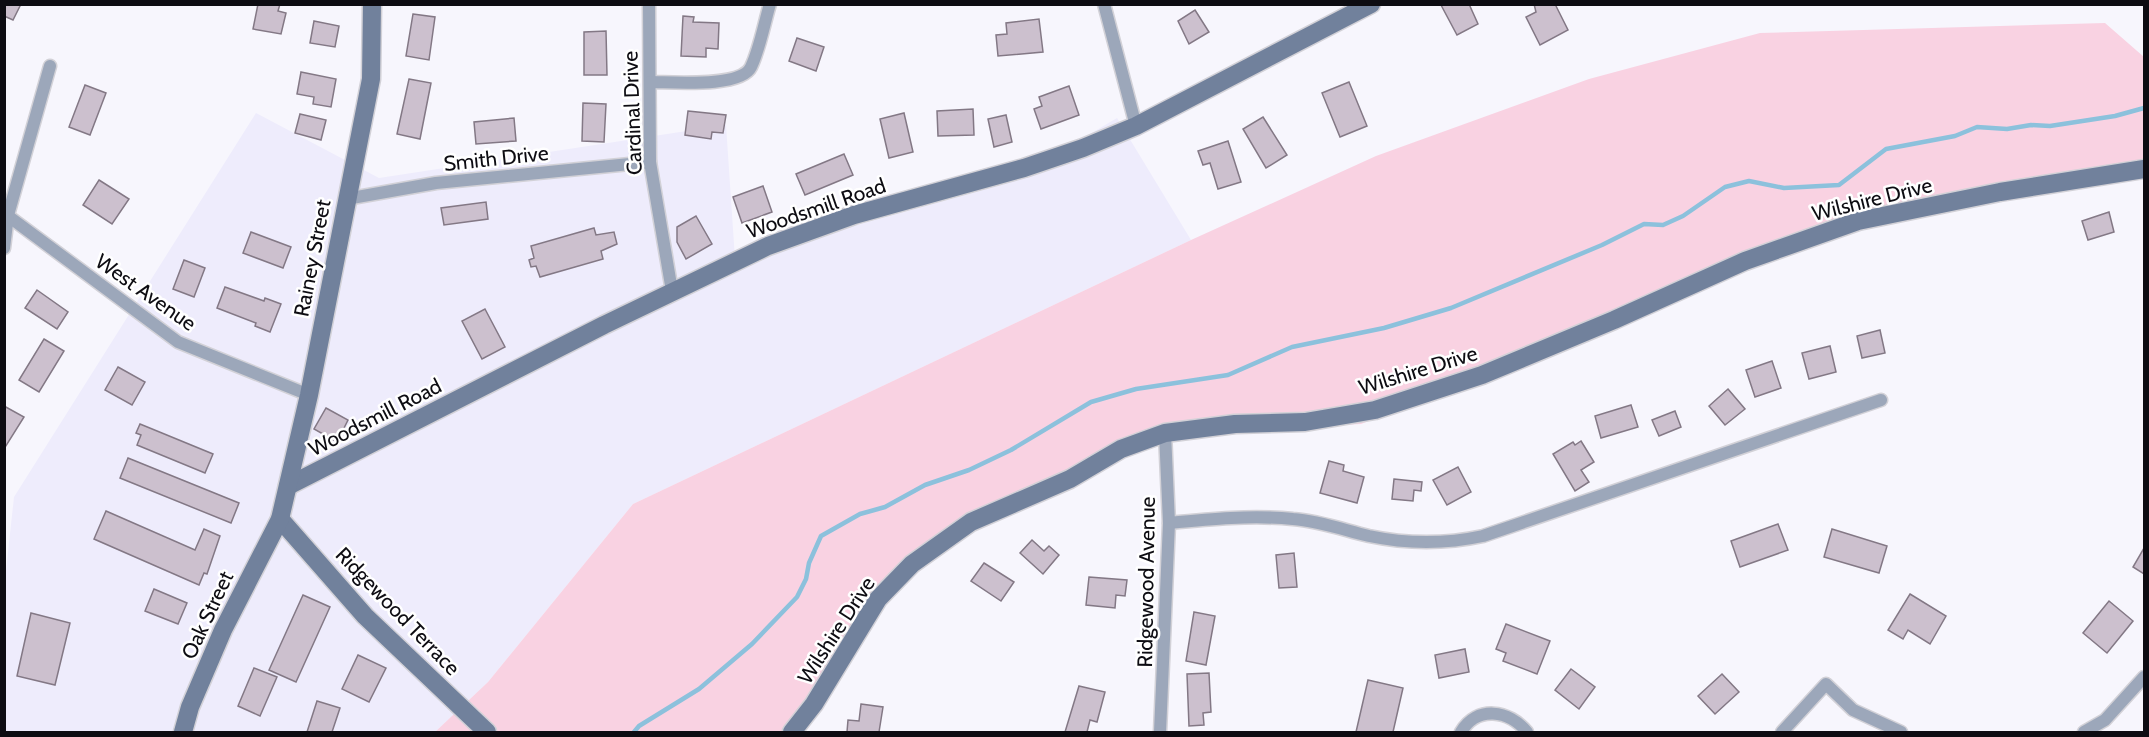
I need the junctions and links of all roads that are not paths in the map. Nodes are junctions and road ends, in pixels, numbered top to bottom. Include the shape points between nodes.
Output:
1 (372, 4) edge
2 (649, 4) edge
3 (770, 4) edge
4 (1104, 4) edge
5 (1371, 4) edge
6 (50, 66) dead end
7 (650, 82) junction
8 (1136, 126) junction
9 (650, 162) junction
10 (2145, 169) edge
11 (346, 200) junction
12 (6, 214) edge
13 (4, 248) edge
14 (672, 291) junction
15 (309, 395) junction
16 (1881, 400) dead end
17 (1165, 433) junction
18 (288, 486) junction
19 (279, 519) junction
20 (1169, 523) junction
21 (2145, 677) edge
22 (183, 732) edge
23 (487, 732) edge
24 (792, 732) edge
25 (1160, 732) edge
26 (1461, 732) edge
27 (1527, 732) edge
28 (1782, 732) edge
29 (1901, 732) edge
30 (2084, 732) edge

1 - 11 street, Rainey Street via 371,79
2 - 7 street, Cardinal Drive
3 - 7 street via 751,69 741,78
4 - 8 street
5 - 8 street, Woodsmill Road
6 - 12 street
7 - 9 street, Cardinal Drive
8 - 14 street, Woodsmill Road via 1024,168 811,229
9 - 11 street, Smith Drive via 436,183
9 - 14 street, Cardinal Drive
10 - 17 street, Wilshire Drive via 2000,192 1858,221 1745,261 1482,375 1375,410 1305,422 1235,424
11 - 15 street, Rainey Street
12 - 13 street
12 - 15 street, West Avenue via 178,342
14 - 18 street, Woodsmill Road
15 - 18 street, Rainey Street
16 - 20 street via 1458,542 1371,536 1292,519
17 - 20 street, Ridgewood Avenue
17 - 24 street, Wilshire Drive via 1121,449 1070,479 971,522 912,564 878,599 814,704
18 - 19 street, Rainey Street
19 - 22 street, Oak Street via 223,630
19 - 23 street, Ridgewood Terrace via 366,616
20 - 25 street, Ridgewood Avenue
21 - 30 street via 2105,720
26 - 27 street via 1474,718 1497,713 1509,716
28 - 29 street via 1826,684 1853,710

